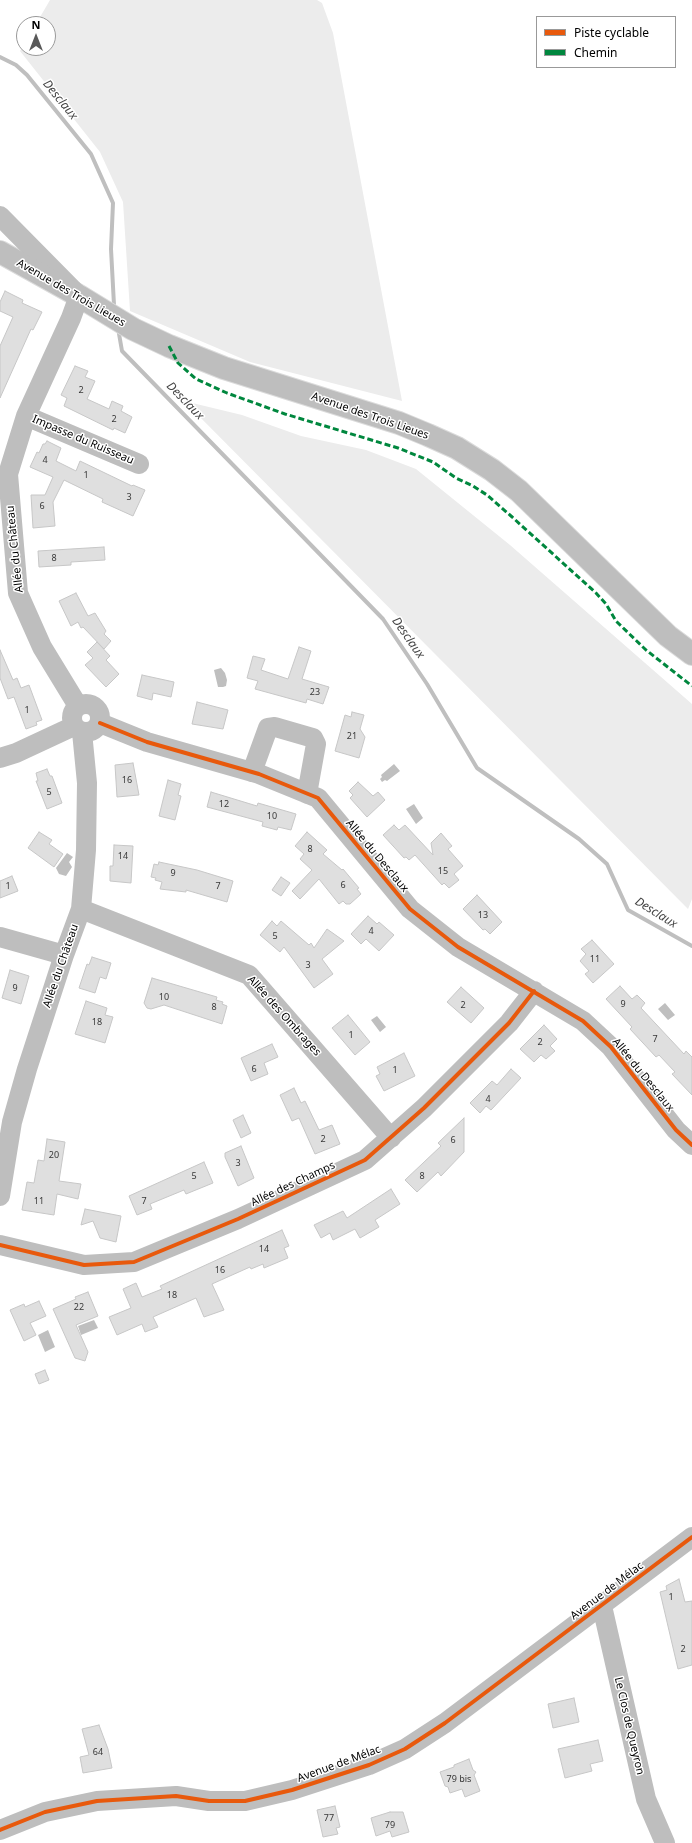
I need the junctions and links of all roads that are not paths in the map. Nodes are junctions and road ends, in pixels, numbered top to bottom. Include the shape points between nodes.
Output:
1 (0, 216) edge
2 (0, 252) edge
3 (79, 296) junction
4 (26, 416) junction
5 (139, 464) dead end
6 (692, 654) edge
7 (78, 706) junction
8 (100, 723) junction
9 (78, 729) junction
10 (0, 758) edge
11 (252, 772) junction
12 (307, 794) junction
13 (81, 909) junction
14 (0, 937) edge
15 (64, 955) junction
16 (534, 992) junction
17 (391, 1138) junction
18 (692, 1145) edge
19 (0, 1196) edge
20 (0, 1245) edge
21 (692, 1537) edge
22 (602, 1606) junction
23 (0, 1830) edge
24 (665, 1843) edge

1 - 3 street
2 - 3 main road, Avenue des Trois Lieues
3 - 4 street, Allée du Château
3 - 6 main road, Avenue des Trois Lieues via 133,329 176,349 224,368 399,423 457,448 492,470 519,492 668,636
4 - 5 street, Impasse du Ruisseau
4 - 7 street, Allée du Château via 8,474 18,593 42,646
7 - 8 street via 86,703 95,706 100,714
7 - 9 street via 72,713
8 - 9 street via 91,732
8 - 11 street, Allée du Desclaux via 147,742
9 - 10 street
9 - 13 street, Allée du Château via 87,783 86,850
11 - 12 street, Allée du Desclaux
11 - 12 street via 268,728 275,727 313,738 316,744
12 - 16 street, Allée du Desclaux via 318,798 410,909 458,947
13 - 15 street, Allée du Château
13 - 17 street, Allée des Ombrages via 248,975
14 - 15 street
15 - 19 street, Allée du Château via 12,1122
16 - 17 street, Allée des Champs via 509,1023
16 - 18 street, Allée du Desclaux via 583,1021 611,1047 676,1130
17 - 20 street, Allée des Champs via 365,1160 238,1219 134,1262 84,1265
21 - 22 street, Avenue de Mélac
22 - 23 street, Avenue de Mélac via 445,1724 405,1749 369,1765 245,1802 208,1801 176,1796 97,1800 45,1812
22 - 24 street, Le Clos de Queyron via 646,1799

